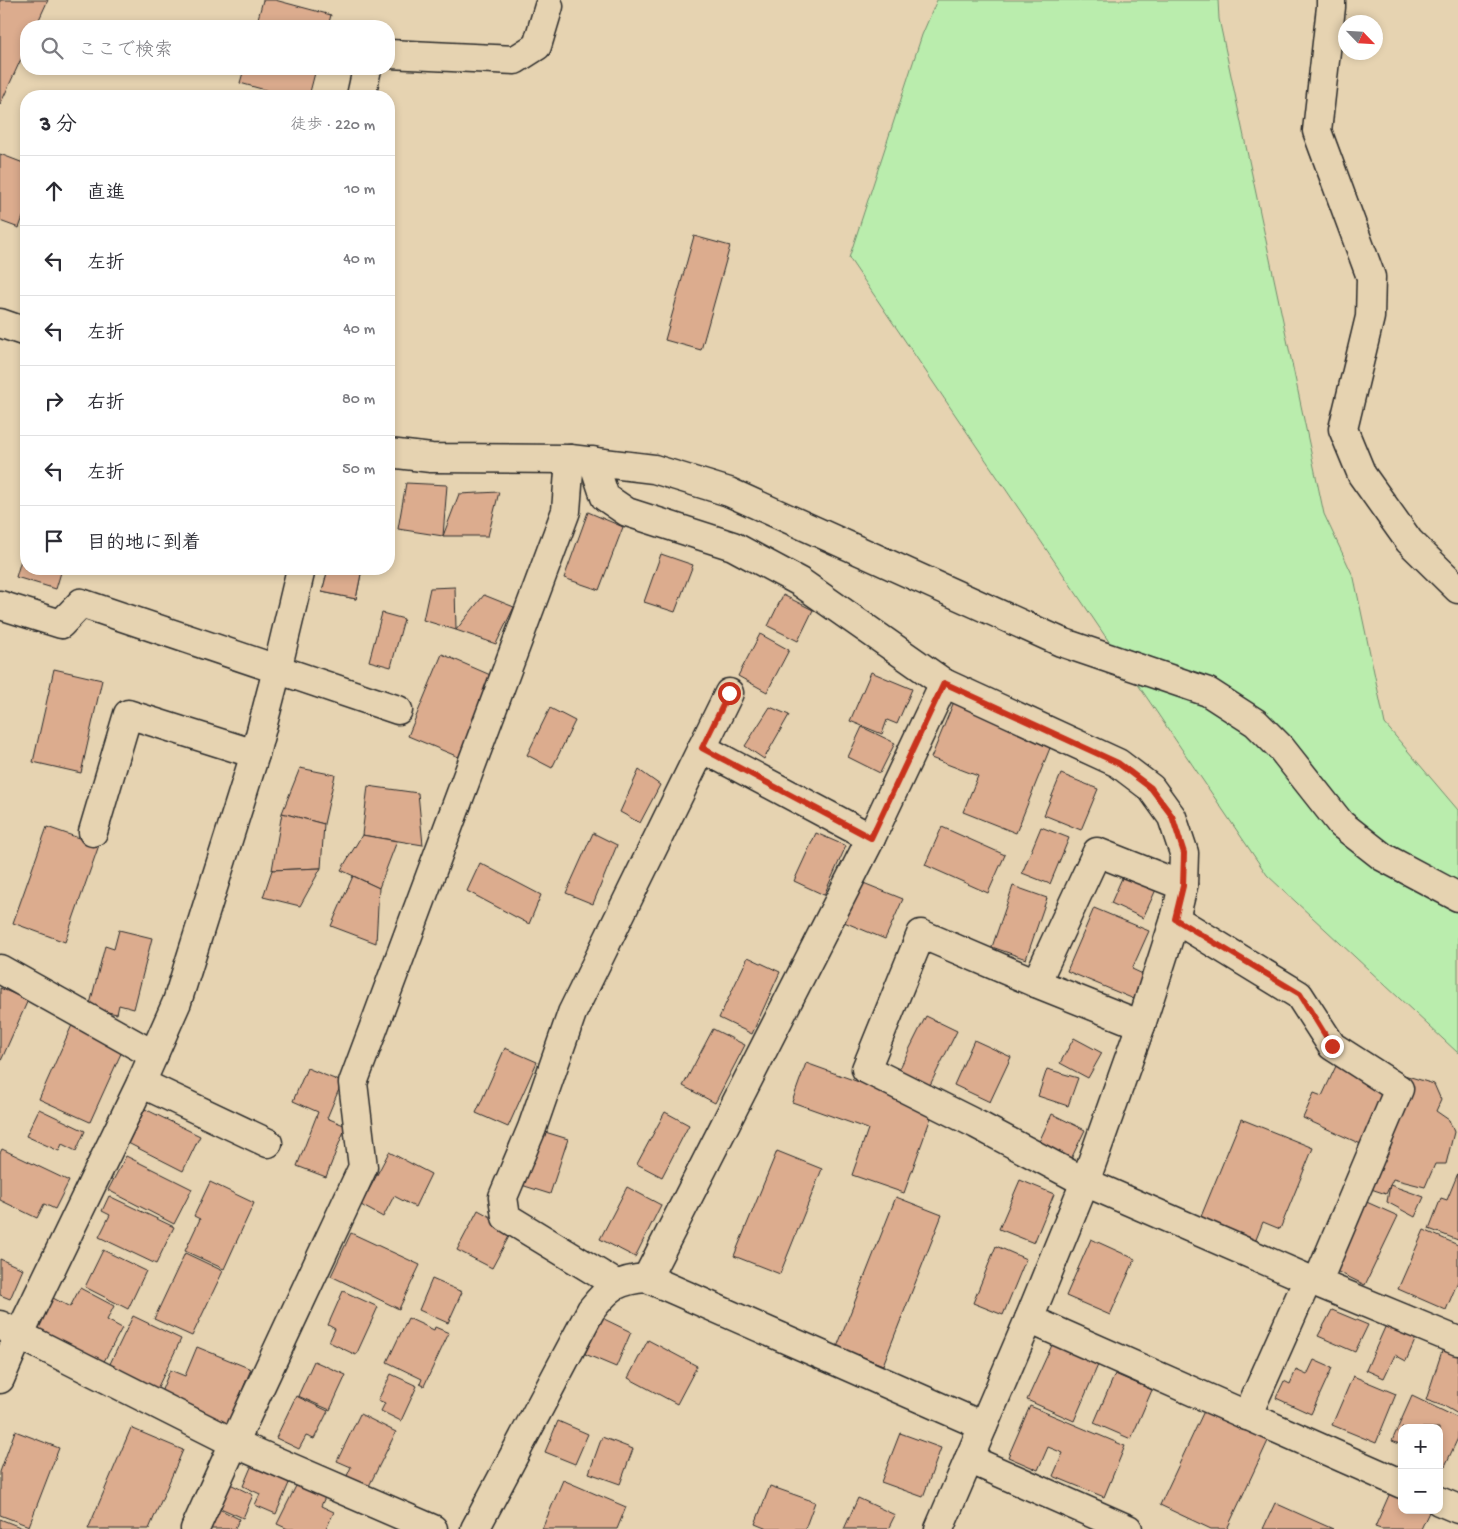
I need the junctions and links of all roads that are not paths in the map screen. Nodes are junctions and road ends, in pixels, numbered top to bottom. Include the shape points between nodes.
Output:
1 (1331, 0) edge
2 (549, 6) dead end
3 (395, 54) edge
4 (366, 75) edge
5 (362, 90) edge
6 (0, 323) edge
7 (20, 330) edge
8 (395, 454) edge
9 (582, 460) junction
10 (300, 575) edge
11 (1458, 589) edge
12 (0, 605) edge
13 (277, 670) junction
14 (944, 683) junction
15 (729, 693) dead end
16 (398, 710) dead end
17 (702, 748) junction
18 (254, 754) junction
19 (92, 832) dead end
20 (871, 838) junction
21 (1183, 886) junction
22 (1458, 897) edge
23 (1175, 919) junction
24 (0, 969) edge
25 (1036, 983) junction
26 (1141, 1025) junction
27 (154, 1054) junction
28 (141, 1083) junction
29 (268, 1143) dead end
30 (1085, 1182) junction
31 (647, 1278) junction
32 (1312, 1281) junction
33 (616, 1284) junction
34 (1029, 1319) junction
35 (9, 1330) edge
36 (1458, 1341) edge
37 (0, 1379) edge
38 (1247, 1416) junction
39 (983, 1426) junction
40 (234, 1442) junction
41 (969, 1459) junction
42 (1398, 1482) edge
43 (1443, 1503) edge
44 (1458, 1510) edge
45 (195, 1529) edge
46 (433, 1529) edge
47 (475, 1529) edge
48 (939, 1529) edge
49 (1128, 1529) edge

1 - 11 street via 1317,131 1371,277 1370,317 1343,429 1362,475 1409,541
2 - 3 street via 537,46 515,60
4 - 5 street
6 - 7 street
8 - 9 street via 431,458
9 - 14 street via 605,497 627,512 733,546 792,578
9 - 22 street via 654,469 729,492 1061,642 1208,692 1256,723 1281,748 1341,824 1384,857
9 - 40 street via 566,511 353,1083 364,1167
10 - 13 street
12 - 13 street via 61,624 81,603
13 - 16 street
13 - 18 street
14 - 20 street
14 - 21 street via 1118,763 1151,788 1172,816 1184,853
15 - 17 street
17 - 20 street
17 - 33 street via 572,1013 532,1128 503,1197 506,1217
18 - 19 street via 128,714
18 - 27 street via 176,1002
20 - 31 street
21 - 23 street
21 - 25 street via 1098,852
23 - 26 street
23 - 32 street via 1300,994 1332,1046 1399,1089
24 - 27 street
25 - 26 street
25 - 30 street via 922,934 866,1069
26 - 30 street
27 - 28 street
28 - 29 street
28 - 35 street
30 - 32 street
30 - 34 street
31 - 33 street
31 - 39 street
32 - 36 street
32 - 38 street
33 - 47 street via 591,1310
34 - 38 street
34 - 39 street
35 - 37 street
35 - 40 street
38 - 42 street
39 - 41 street
40 - 45 street
40 - 46 street
41 - 48 street
41 - 49 street
43 - 44 street

